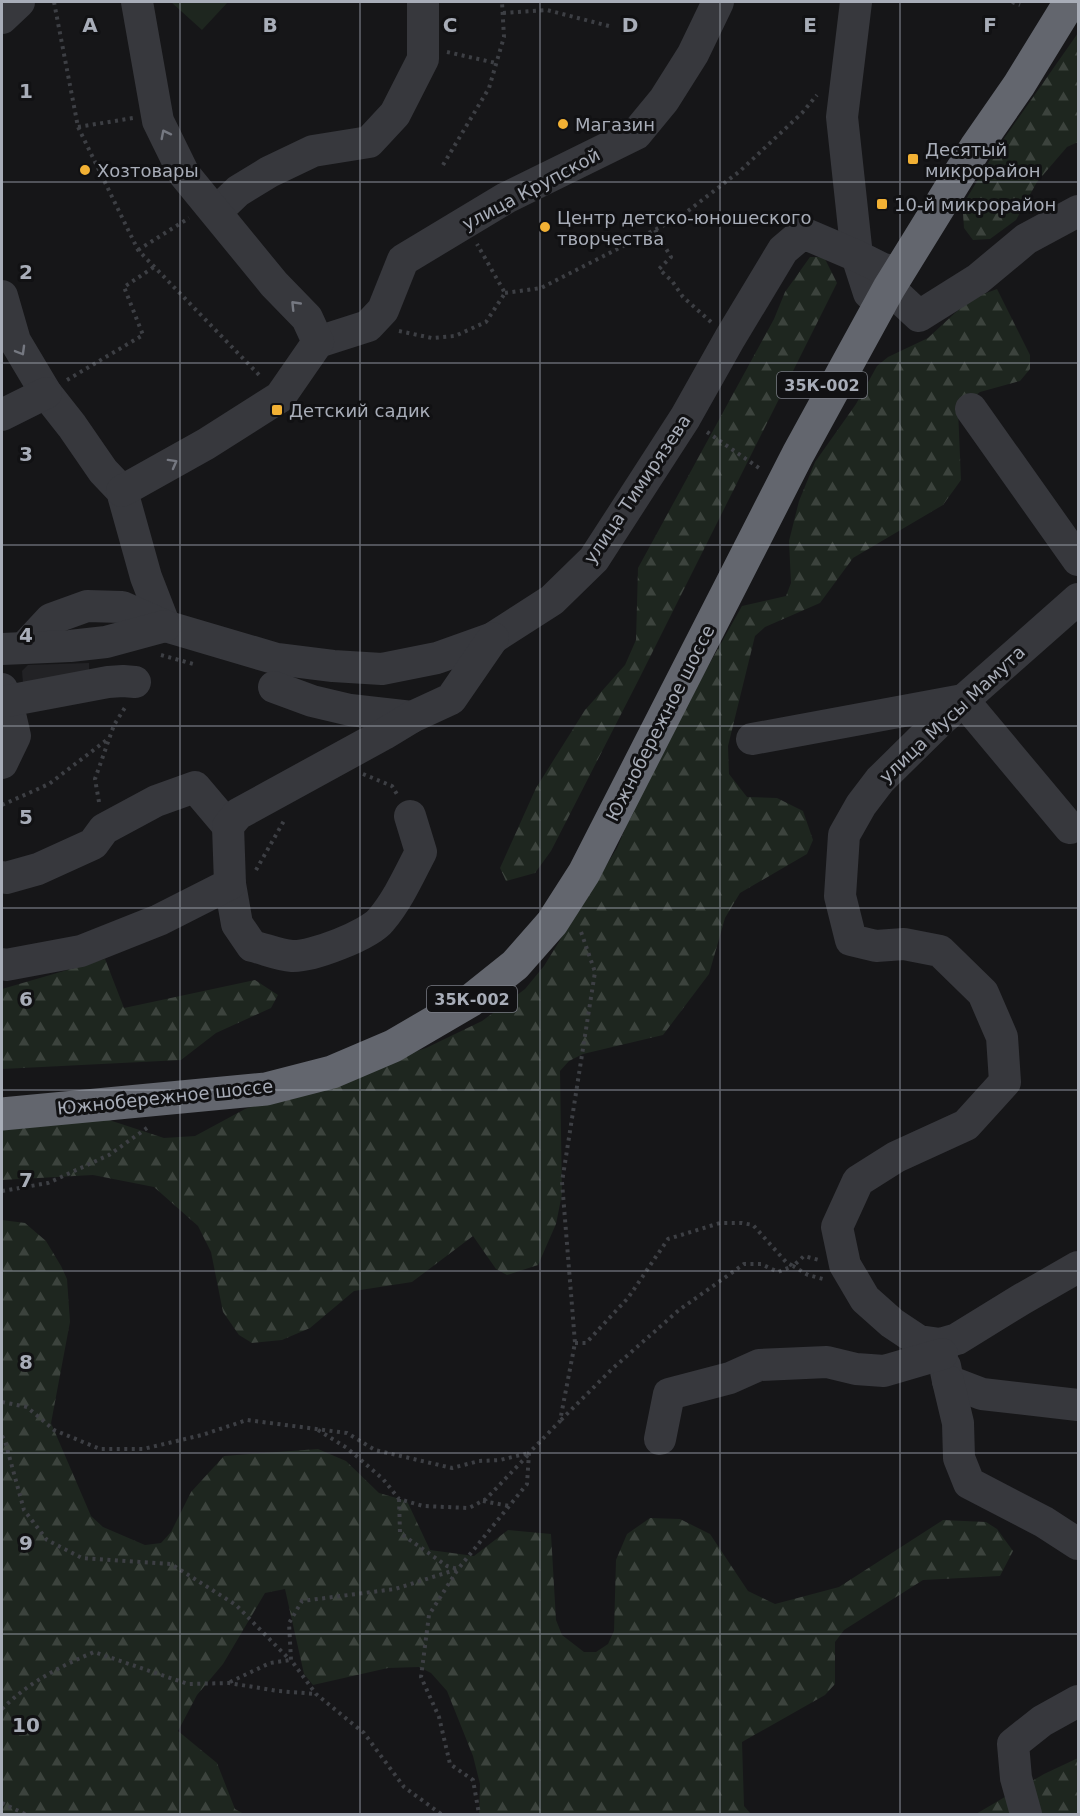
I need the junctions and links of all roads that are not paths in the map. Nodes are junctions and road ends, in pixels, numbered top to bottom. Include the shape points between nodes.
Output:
1 (19, 2) edge
2 (138, 2) edge
3 (423, 2) edge
4 (718, 2) edge
5 (856, 2) edge
6 (1054, 2) edge
7 (1070, 2) edge
8 (2, 18) edge
9 (213, 208) junction
10 (1078, 211) edge
11 (882, 271) junction
12 (2, 296) edge
13 (318, 342) junction
14 (46, 393) junction
15 (971, 409) dead end
16 (2, 415) edge
17 (122, 491) junction
18 (1078, 560) edge
19 (146, 577) junction
20 (1078, 599) edge
21 (122, 607) junction
22 (165, 626) junction
23 (493, 638) junction
24 (13, 648) edge
25 (135, 682) road end
26 (274, 687) dead end
27 (4, 695) edge
28 (963, 700) junction
29 (412, 717) junction
30 (752, 739) dead end
31 (2, 763) edge
32 (410, 816) road end
33 (228, 826) junction
34 (1070, 828) dead end
35 (2, 877) edge
36 (230, 884) junction
37 (2, 964) edge
38 (2, 1097) edge
39 (2, 1114) edge
40 (1078, 1267) edge
41 (943, 1360) junction
42 (1078, 1405) edge
43 (660, 1439) dead end
44 (1078, 1544) edge
45 (1078, 1701) edge
46 (1026, 1815) edge

1 - 8 street
9 -> 2 street via 184,174 158,121
3 - 9 street via 423,59 395,114 369,142 313,151 269,172
4 - 13 street, улица Крупской via 693,54 636,134 506,198 403,260 383,310 368,326
5 - 11 street via 842,117
6 - 11 highway, Южнобережное шоссе / 35К-002
7 - 11 highway, Южнобережное шоссе via 976,147
13 -> 9 street via 307,318
10 - 11 street via 1026,239 978,279 918,316
11 - 23 street, улица Тимирязева via 803,233 783,250 685,417 594,559 552,600
11 - 38 highway, Южнобережное шоссе / 35К-002 via 816,397 715,570 569,857 538,907 501,950 456,985 379,1030 318,1056 252,1073
11 - 39 highway, Южнобережное шоссе / 35К-002 via 798,454 584,873 552,923 515,965 470,1001 393,1046 332,1072 266,1089
12 -> 14 street via 15,341
17 -> 13 street via 280,397
14 - 16 street
14 - 17 street
15 - 18 street
17 - 19 street
19 - 21 street
19 - 22 street
20 - 28 street, улица Мусы Мамута
21 - 22 street, улица Тимирязева
21 - 24 street, улица Тимирязева via 87,606 51,619
22 - 23 street, улица Тимирязева via 277,659 382,669 437,658
22 - 24 street, улица Тимирязева via 106,642
23 - 29 street via 451,699
25 - 27 street
26 - 29 street via 350,710
27 - 31 street via 15,736
28 - 30 street
28 - 34 street
28 - 41 street, улица Мусы Мамута via 880,780 861,805 844,835 840,896 851,940 940,951 983,993 1002,1037 1005,1082 966,1125 896,1157 858,1181 837,1227 845,1265 865,1299
29 - 33 street via 237,814
32 - 36 street via 420,852 399,895 380,922 362,935 328,948 294,956 252,946 237,924
33 - 35 street via 195,787 156,801 104,830 93,844 38,869
33 - 36 street
36 - 37 street via 159,920 81,951
40 - 41 street via 957,1339
41 - 42 street, улица Мусы Мамута via 982,1394
41 - 43 street via 884,1371 827,1362 759,1365 730,1378 669,1394
41 - 44 street via 958,1423 959,1458 969,1483
45 - 46 street via 1042,1721 1013,1744 1016,1778

